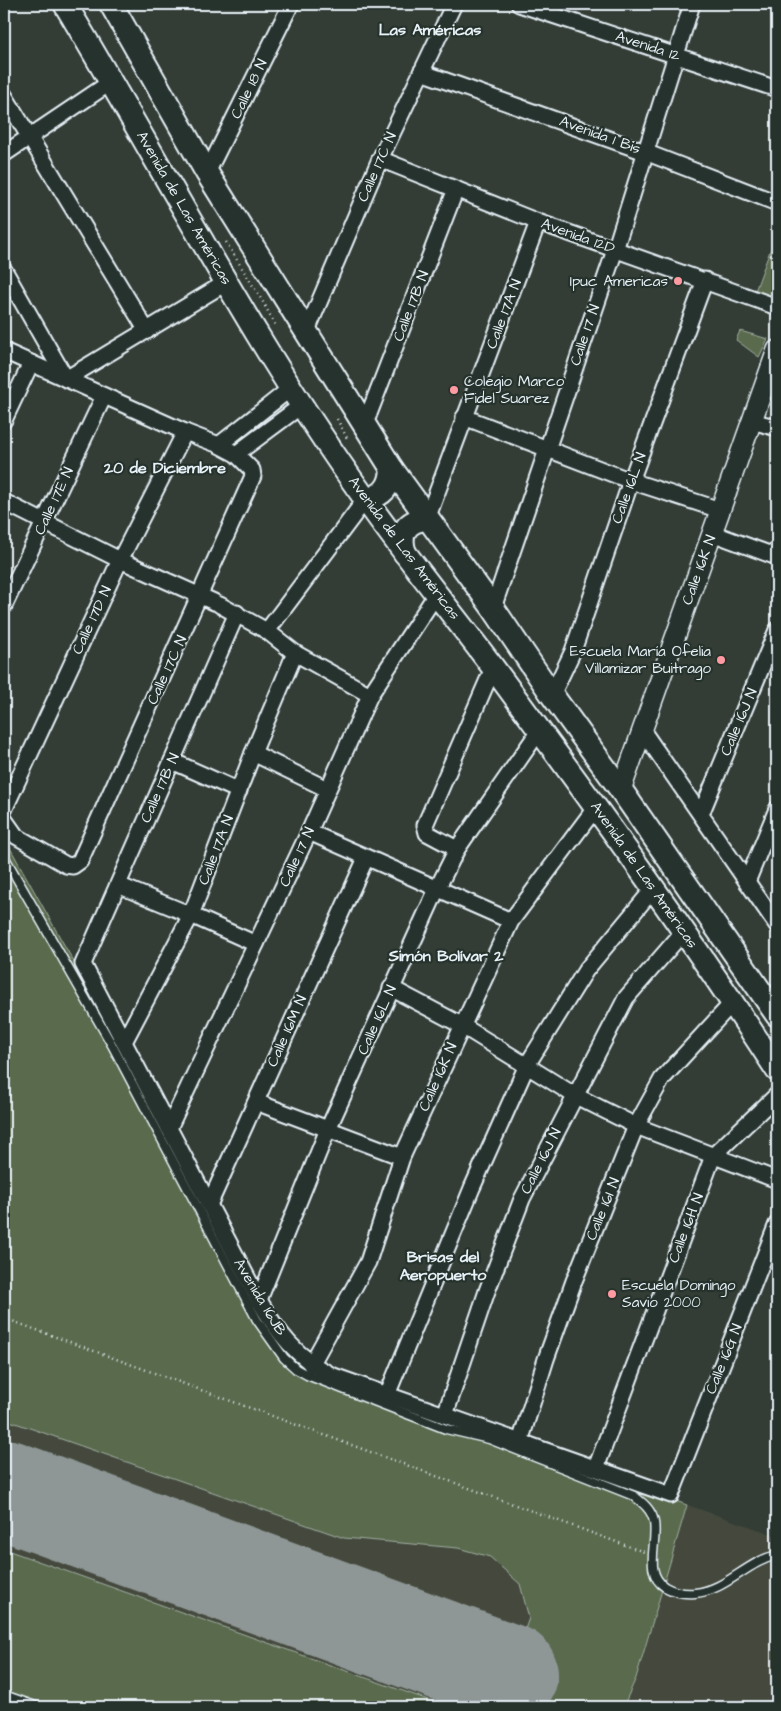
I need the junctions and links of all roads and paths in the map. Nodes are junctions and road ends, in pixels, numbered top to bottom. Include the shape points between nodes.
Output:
1 (65, 4) edge
2 (111, 4) edge
3 (290, 4) edge
4 (454, 4) edge
5 (519, 4) edge
6 (692, 4) edge
7 (677, 56) junction
8 (421, 72) junction
9 (112, 82) junction
10 (777, 89) edge
11 (4, 95) edge
12 (30, 138) junction
13 (645, 152) junction
14 (4, 154) edge
15 (380, 159) junction
16 (207, 173) junction
17 (456, 188) junction
18 (777, 203) edge
19 (538, 222) junction
20 (615, 250) junction
21 (4, 270) edge
22 (706, 280) junction
23 (227, 282) junction
24 (9, 288) edge
25 (777, 307) edge
26 (147, 331) junction
27 (306, 333) junction
28 (777, 350) edge
29 (4, 351) edge
30 (31, 363) junction
31 (66, 379) junction
32 (104, 396) junction
33 (297, 396) junction
34 (464, 418) junction
35 (4, 420) edge
36 (752, 421) junction
37 (365, 424) junction
38 (777, 428) edge
39 (185, 432) junction
40 (219, 445) junction
41 (546, 447) junction
42 (236, 454) junction
43 (392, 469) junction
44 (632, 481) junction
45 (365, 500) junction
46 (4, 502) edge
47 (720, 510) junction
48 (427, 519) junction
49 (45, 522) junction
50 (712, 533) junction
51 (405, 553) junction
52 (777, 557) edge
53 (120, 560) junction
54 (437, 593) junction
55 (211, 601) junction
56 (4, 606) edge
57 (493, 608) junction
58 (237, 613) junction
59 (777, 630) edge
60 (267, 631) junction
61 (295, 653) junction
62 (493, 668) junction
63 (370, 695) junction
64 (552, 695) junction
65 (642, 730) junction
66 (539, 731) junction
67 (253, 753) junction
68 (172, 761) junction
69 (327, 789) junction
70 (621, 790) junction
71 (238, 791) junction
72 (596, 807) junction
73 (777, 809) edge
74 (4, 810) edge
75 (701, 814) junction
76 (4, 819) edge
77 (309, 832) junction
78 (457, 849) junction
79 (4, 856) edge
80 (366, 858) junction
81 (747, 882) junction
82 (118, 885) junction
83 (654, 888) junction
84 (437, 890) junction
85 (192, 915) junction
86 (511, 921) junction
87 (777, 925) edge
88 (684, 931) junction
89 (256, 944) junction
90 (83, 964) joint
91 (391, 988) junction
92 (733, 1002) junction
93 (777, 1015) edge
94 (461, 1025) junction
95 (124, 1042) junction
96 (527, 1065) junction
97 (777, 1070) edge
98 (574, 1094) junction
99 (777, 1095) edge
100 (256, 1102) junction
101 (636, 1126) junction
102 (169, 1128) junction
103 (328, 1129) junction
104 (713, 1156) junction
105 (402, 1157) junction
106 (777, 1180) edge
107 (209, 1205) junction
108 (777, 1224) edge
109 (259, 1300) junction
110 (4, 1318) edge
111 (311, 1365) junction
112 (387, 1395) junction
113 (445, 1415) junction
114 (520, 1442) junction
115 (596, 1468) junction
116 (671, 1495) joint
117 (653, 1555) junction
118 (777, 1555) edge
119 (4, 1695) edge
120 (38, 1707) edge

1 - 9 main road, Avenida de Las Américas
2 - 16 main road, Avenida de Las Américas
3 - 16 street, Calle 18 N
4 - 8 street, Calle 17C N
5 - 7 street, Avenida 12
6 - 7 street, Calle 17 N
7 - 10 street, Avenida 12
7 - 13 street, Calle 17 N
8 - 13 street, Avenida 1 Bis
8 - 15 street, Calle 17C N
9 - 12 street
9 - 23 main road, Avenida de Las Américas
11 - 12 street
12 - 14 street
12 - 26 street
13 - 18 street, Avenida 1 Bis
13 - 20 street, Calle 17 N
15 - 17 street, Avenida 12D
15 - 27 street, Calle 17C N
16 - 27 main road, Avenida de Las Américas
17 - 19 street, Avenida 12D
17 - 37 street, Calle 17B N
19 - 20 street, Avenida 12D
19 - 34 street, Calle 17A N
20 - 22 street, Avenida 12D
20 - 41 street, Calle 17 N
21 - 24 street
22 - 25 street, Avenida 12D
22 - 44 street, Calle 16L N
23 - 26 street
23 - 33 main road, Avenida de Las Américas
24 - 31 street
26 - 31 street
27 - 37 main road, Avenida de Las Américas
28 - 36 street, Calle 16K N
29 - 30 street
30 - 31 street
30 - 35 street
31 - 32 street
32 - 39 street
32 - 49 street, Calle 17E N
33 - 40 street
33 - 42 street
33 - 45 main road, Avenida de Las Américas
34 - 41 street
34 - 48 street, Calle 17A N
36 - 38 street
36 - 47 street, Calle 16K N
37 - 43 main road, Avenida de Las Américas
39 - 40 street
39 - 53 street, Calle 17D N
40 - 42 street
41 - 44 street
41 - 57 street, Calle 17 N
42 - 55 street, Calle 17C N via 252,470 253,476
43 - 45 main road via 388,486 382,493
43 - 48 main road, Avenida de Las Américas
44 - 47 street
44 - 64 street, Calle 16L N via 573,651
45 - 51 main road, Avenida de Las Américas
45 - 60 street
46 - 49 street
47 - 50 street, Calle 16K N
48 - 51 main road via 408,524 403,533
48 - 57 main road, Avenida de Las Américas
49 - 53 street
49 - 56 street, Calle 17E N
50 - 52 street
50 - 65 street, Calle 16K N
51 - 54 main road, Avenida de Las Américas
53 - 55 street
53 - 74 street, Calle 17D N
54 - 62 main road, Avenida de Las Américas
54 - 63 street, Calle 17 N
55 - 58 street
55 - 76 street, Calle 17C N via 80,861 73,866 66,865 16,836
57 - 64 main road, Avenida de Las Américas
58 - 60 street
58 - 68 street, Calle 17B N
59 - 75 street, Calle 16J N
60 - 61 street
61 - 63 street
61 - 67 street, Calle 17A N
62 - 66 main road, Avenida de Las Américas
62 - 78 street via 425,825 427,833
63 - 69 street, Calle 17 N
64 - 70 main road, Avenida de Las Américas
65 - 70 street, Calle 16K N
65 - 75 street
66 - 72 main road, Avenida de Las Américas
66 - 78 street, Calle 16L N
67 - 69 street
67 - 71 street, Calle 17A N
68 - 71 street
68 - 82 street, Calle 17B N
69 - 77 street, Calle 17 N
70 - 93 main road, Avenida de Las Américas
71 - 85 street, Calle 17A N
72 - 83 main road, Avenida de Las Américas
72 - 86 street, Calle 16K N
73 - 81 street
75 - 81 street
77 - 80 street
77 - 89 street, Calle 17 N
78 - 84 street, Calle 16L N
79 - 117 lane via 112,1045 256,1320 284,1358 296,1369 320,1380 446,1429 497,1442 634,1496 648,1506 654,1522
80 - 84 street
80 - 100 street, Calle 16M N
81 - 87 street
82 - 85 street
82 - 90 street, Calle 17B N
83 - 88 main road, Avenida de Las Américas
83 - 96 street via 586,970
84 - 86 street
84 - 91 street, Calle 16L N
85 - 89 street
85 - 95 street, Calle 17A N
86 - 94 street, Calle 16K N
88 - 92 main road, Avenida de Las Américas
88 - 98 street, Calle 16J N via 626,998
89 - 102 street, Calle 17 N
90 - 95 street, Avenida 16JB
91 - 94 street
91 - 103 street, Calle 16L N
92 - 97 main road, Avenida de Las Américas
92 - 101 street, Calle 16I N via 662,1080
94 - 96 street
94 - 105 street, Calle 16K N
95 - 102 street, Avenida 16JB
96 - 98 street
96 - 112 street
98 - 101 street
98 - 113 street, Calle 16J N via 522,1199
99 - 104 street, Calle 16H N
100 - 103 street
100 - 107 street, Calle 16M N
101 - 104 street
101 - 114 street, Calle 16I N via 574,1281
102 - 107 street, Avenida 16JB
103 - 105 street
103 - 109 street, Calle 16L N
104 - 106 street
104 - 115 street, Calle 16H N
105 - 111 street, Calle 16K N via 368,1262
107 - 109 street, Avenida 16JB
108 - 116 street, Calle 16G N
109 - 111 street, Avenida 16JB via 273,1325
110 - 117 path
111 - 112 street, Avenida 16JB
112 - 113 street, Avenida 16JB
113 - 114 street, Avenida 16JB
114 - 115 street, Avenida 16JB
115 - 116 street, Avenida 16JB
117 - 118 lane via 660,1583 680,1593 719,1587 762,1559
119 - 120 lane

